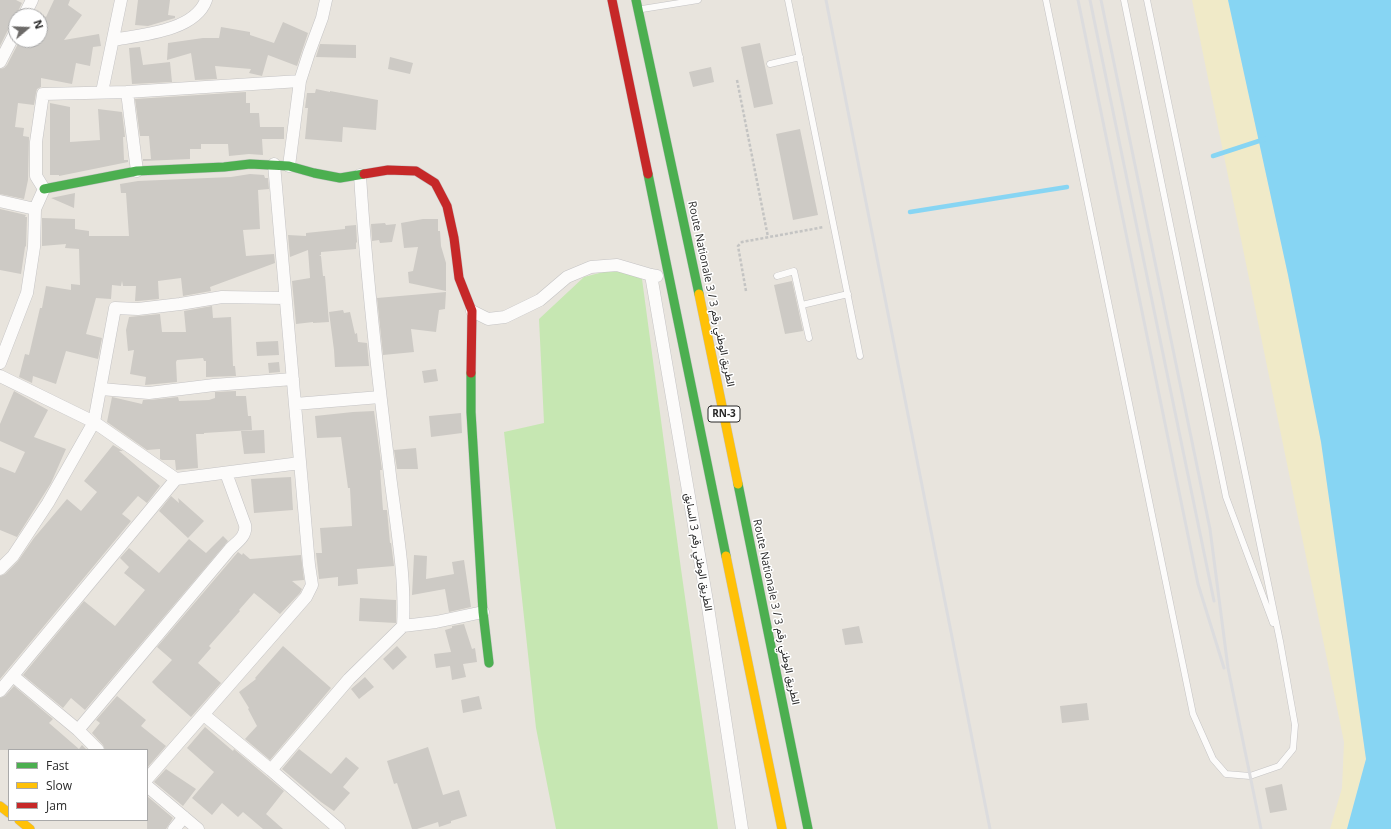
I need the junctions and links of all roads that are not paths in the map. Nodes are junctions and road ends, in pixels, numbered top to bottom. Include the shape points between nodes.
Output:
1 (121, 0) edge
2 (206, 0) edge
3 (326, 0) edge
4 (612, 0) edge
5 (636, 0) edge
6 (698, 0) edge
7 (788, 0) edge
8 (1046, 0) edge
9 (1124, 0) edge
10 (1147, 0) edge
11 (638, 10) junction
12 (113, 40) junction
13 (8, 46) edge
14 (800, 57) junction
15 (0, 62) edge
16 (770, 64) dead end
17 (300, 81) junction
18 (102, 92) junction
19 (128, 92) junction
20 (274, 164) junction
21 (289, 166) junction
22 (137, 171) junction
23 (360, 175) junction
24 (44, 188) junction
25 (0, 201) edge
26 (35, 209) junction
27 (651, 275) junction
28 (777, 276) dead end
29 (668, 277) junction
30 (848, 294) junction
31 (285, 298) junction
32 (802, 305) junction
33 (472, 311) junction
34 (809, 338) dead end
35 (860, 356) dead end
36 (0, 363) edge
37 (0, 376) edge
38 (292, 379) junction
39 (101, 389) junction
40 (380, 397) junction
41 (295, 404) junction
42 (94, 422) junction
43 (300, 463) junction
44 (226, 473) junction
45 (176, 479) junction
46 (0, 569) edge
47 (484, 612) junction
48 (403, 626) junction
49 (1280, 641) junction
50 (489, 663) dead end
51 (13, 676) junction
52 (0, 691) edge
53 (204, 715) junction
54 (78, 730) junction
55 (97, 749) edge
56 (271, 770) junction
57 (148, 778) edge
58 (148, 787) edge
59 (184, 817) junction
60 (20, 821) edge
61 (30, 829) edge
62 (174, 829) edge
63 (198, 829) edge
64 (339, 829) edge
65 (742, 829) edge
66 (782, 829) edge
67 (808, 829) edge

1 - 12 street
2 - 12 street via 204,7 186,22 164,30
3 - 17 street
4 - 29 main road, RN-3
5 - 11 main road, Route Nationale 3 / الطريق الوطني رقم 3 / RN-3
6 - 11 lane
7 - 14 lane
8 - 49 lane via 1193,714 1213,759 1226,774 1250,776 1279,766 1293,749 1295,725
9 - 49 lane via 1226,497
10 - 49 lane
11 - 67 main road, Route Nationale 3 / الطريق الوطني رقم 3 / RN-3
12 - 18 street
13 - 15 street
14 - 16 lane
14 - 30 lane
17 - 19 street
17 - 21 street
18 - 19 street
18 - 24 street via 44,94 36,142 36,176
19 - 22 street
20 - 21 main road
20 - 22 main road
20 - 31 street
21 - 23 main road via 340,178
22 - 24 main road
23 - 33 main road via 388,170 416,171 436,183 447,206 459,278
23 - 40 street via 364,249
24 - 26 street
25 - 26 street
26 - 36 street via 34,247 27,293
27 - 29 street
27 - 33 street via 617,265 591,267 567,277 540,300 505,317 488,319
27 - 65 street, الطريق الوطني رقم 3 السابق via 708,607
28 - 32 lane via 794,271
29 - 66 main road, RN-3 via 690,366
30 - 32 lane
30 - 35 lane
31 - 38 street
31 - 39 street via 222,297 159,306 116,308
32 - 34 lane
33 - 47 main road via 471,412
37 - 42 street
38 - 39 street via 214,385 148,394
38 - 41 street
39 - 42 street
40 - 41 street
40 - 48 street via 402,573
41 - 43 street
42 - 45 street
42 - 46 street via 48,503 13,556
43 - 44 street
43 - 53 street via 312,585 306,597
44 - 45 street
44 - 54 street via 245,525 245,534
45 - 51 street
47 - 48 street
47 - 50 main road
48 - 56 street via 349,679
51 - 52 street
51 - 54 street
53 - 56 street
53 - 57 street
54 - 55 street
56 - 64 street
58 - 59 street
59 - 62 street
59 - 63 street
60 - 61 main road

